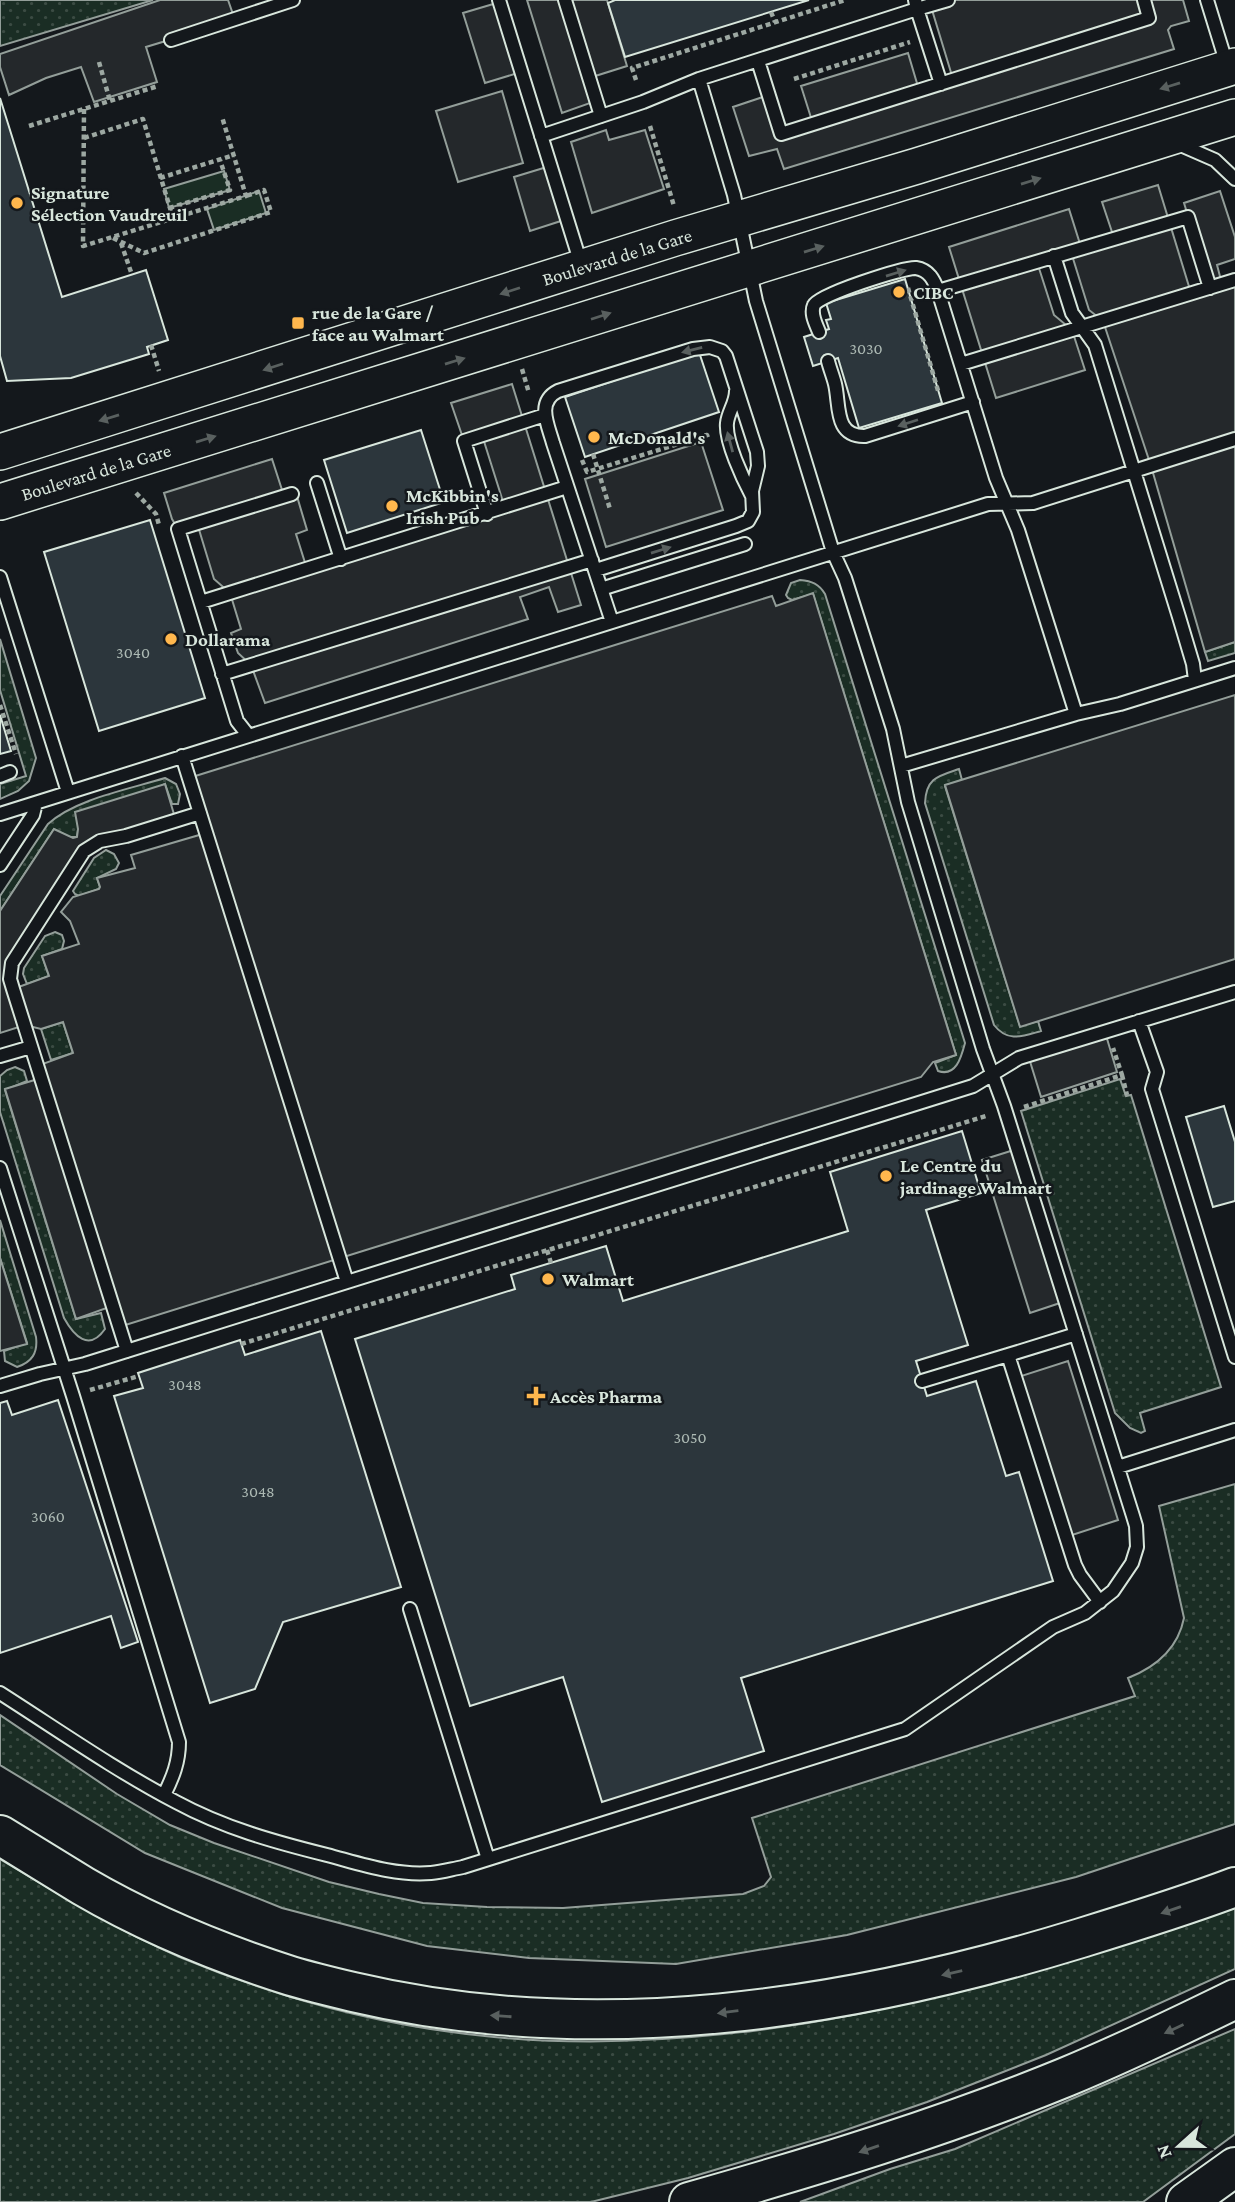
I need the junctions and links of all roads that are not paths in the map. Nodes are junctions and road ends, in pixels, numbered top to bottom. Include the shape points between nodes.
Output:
1 (293, 0) edge
2 (499, 0) edge
3 (565, 0) edge
4 (948, 0) edge
5 (1144, 0) edge
6 (1207, 0) edge
7 (916, 5) edge
8 (171, 40) dead end
9 (758, 61) junction
10 (1232, 67) edge
11 (699, 79) junction
12 (941, 84) junction
13 (601, 116) junction
14 (1235, 117) edge
15 (541, 136) junction
16 (1162, 140) junction
17 (1235, 179) edge
18 (739, 220) junction
19 (1054, 257) junction
20 (582, 268) junction
21 (749, 270) junction
22 (1235, 280) edge
23 (1210, 288) junction
24 (938, 291) junction
25 (1082, 327) junction
26 (818, 332) dead end
27 (828, 361) dead end
28 (961, 364) junction
29 (736, 385) junction
30 (973, 402) junction
31 (545, 415) junction
32 (1235, 439) edge
33 (0, 452) edge
34 (1134, 471) junction
35 (317, 483) dead end
36 (567, 487) junction
37 (292, 494) dead end
38 (752, 496) junction
39 (0, 502) edge
40 (1007, 504) junction
41 (487, 514) junction
42 (745, 544) dead end
43 (833, 552) junction
44 (341, 559) junction
45 (594, 565) junction
46 (0, 577) edge
47 (601, 589) junction
48 (201, 602) junction
49 (612, 622) junction
50 (1235, 668) edge
51 (222, 674) junction
52 (1195, 680) junction
53 (1076, 714) junction
54 (248, 735) junction
55 (182, 756) junction
56 (901, 766) junction
57 (68, 792) junction
58 (36, 803) junction
59 (200, 813) junction
60 (0, 814) edge
61 (0, 865) edge
62 (1235, 992) edge
63 (1139, 1021) junction
64 (31, 1047) junction
65 (0, 1056) edge
66 (992, 1075) junction
67 (0, 1168) edge
68 (347, 1282) junction
69 (1076, 1334) junction
70 (127, 1351) junction
71 (1008, 1355) junction
72 (1235, 1357) edge
73 (64, 1369) junction
74 (922, 1381) dead end
75 (0, 1387) edge
76 (1235, 1430) edge
77 (1118, 1467) junction
78 (1100, 1602) junction
79 (410, 1609) dead end
80 (0, 1693) edge
81 (164, 1795) junction
82 (0, 1835) edge
83 (488, 1859) junction
84 (1235, 1887) edge
85 (1235, 1999) edge
86 (1235, 2167) edge
87 (689, 2202) edge
88 (1186, 2202) edge

1 - 8 lane
2 - 15 lane
3 - 13 lane
4 - 7 lane
5 - 12 lane via 1149,18
6 - 10 lane
7 - 9 lane
7 - 12 lane
9 - 11 lane
9 - 12 lane via 781,134
10 -> 18 main road, Boulevard de la Gare
11 - 13 lane
11 - 18 lane
13 - 15 lane
14 - 16 main road, Boulevard de la Gare
15 - 20 lane
16 - 17 lane via 1205,154
21 -> 16 main road, Boulevard de la Gare
18 - 20 main road, Boulevard de la Gare
18 - 21 lane
19 - 23 lane via 1188,217
19 - 24 lane
19 - 25 lane via 1072,313
20 -> 33 main road, Boulevard de la Gare
39 -> 21 main road, Boulevard de la Gare
21 - 43 lane
22 - 23 lane
23 - 25 lane
26 -> 24 lane via 814,306 831,293 917,268 930,275
24 - 28 lane
25 - 28 lane
25 - 34 lane via 1094,345
30 -> 27 lane via 857,436 842,425
28 - 30 lane
29 -> 31 lane via 722,351 702,347 558,391 548,399
29 - 38 lane via 758,460
38 -> 29 lane via 726,425 736,400
30 - 40 lane
31 - 36 lane
31 - 41 lane via 464,440
32 - 34 lane
34 - 40 lane via 1033,503
34 - 52 lane via 1194,664
35 - 44 lane
36 - 41 lane
36 - 45 lane
37 - 48 lane via 178,529
45 -> 38 lane via 748,521 753,512
40 - 43 lane via 988,504
40 - 53 lane
41 - 44 lane
42 - 47 lane
43 - 49 lane
43 - 56 lane via 873,666
44 - 48 lane
45 - 47 lane
45 - 51 lane
46 - 57 lane
47 - 49 lane
48 - 51 lane
49 - 54 lane
50 - 52 lane
51 - 54 lane via 237,721
52 - 53 lane
53 - 56 lane
54 - 55 lane
55 - 57 lane
55 - 59 lane
56 - 66 lane
57 - 58 lane
58 - 60 lane
58 - 61 lane
59 - 64 lane via 100,841 84,851 12,963 10,979
59 - 68 lane
62 - 63 lane
63 - 66 lane via 1019,1058
63 - 72 lane via 1157,1072 1152,1089
64 - 65 lane
64 - 70 lane
66 - 68 lane via 962,1090
66 - 69 lane
67 - 73 lane
68 - 70 lane
69 - 71 lane
69 - 77 lane
70 - 73 lane
71 - 74 lane
71 - 78 lane via 1075,1565
73 - 75 lane
73 - 81 lane via 179,1742 179,1758
76 - 77 lane
77 - 78 lane via 1136,1526 1137,1547 1123,1578
78 - 83 lane via 1053,1627 905,1729
79 - 83 lane
80 - 81 lane
81 - 83 lane via 263,1839 383,1870 432,1873
84 -> 82 highway via 1060,1945 881,1989 695,2016 561,2020 416,2005 294,1977 191,1939 134,1912
85 -> 87 highway via 999,2103 859,2152
86 - 88 highway

